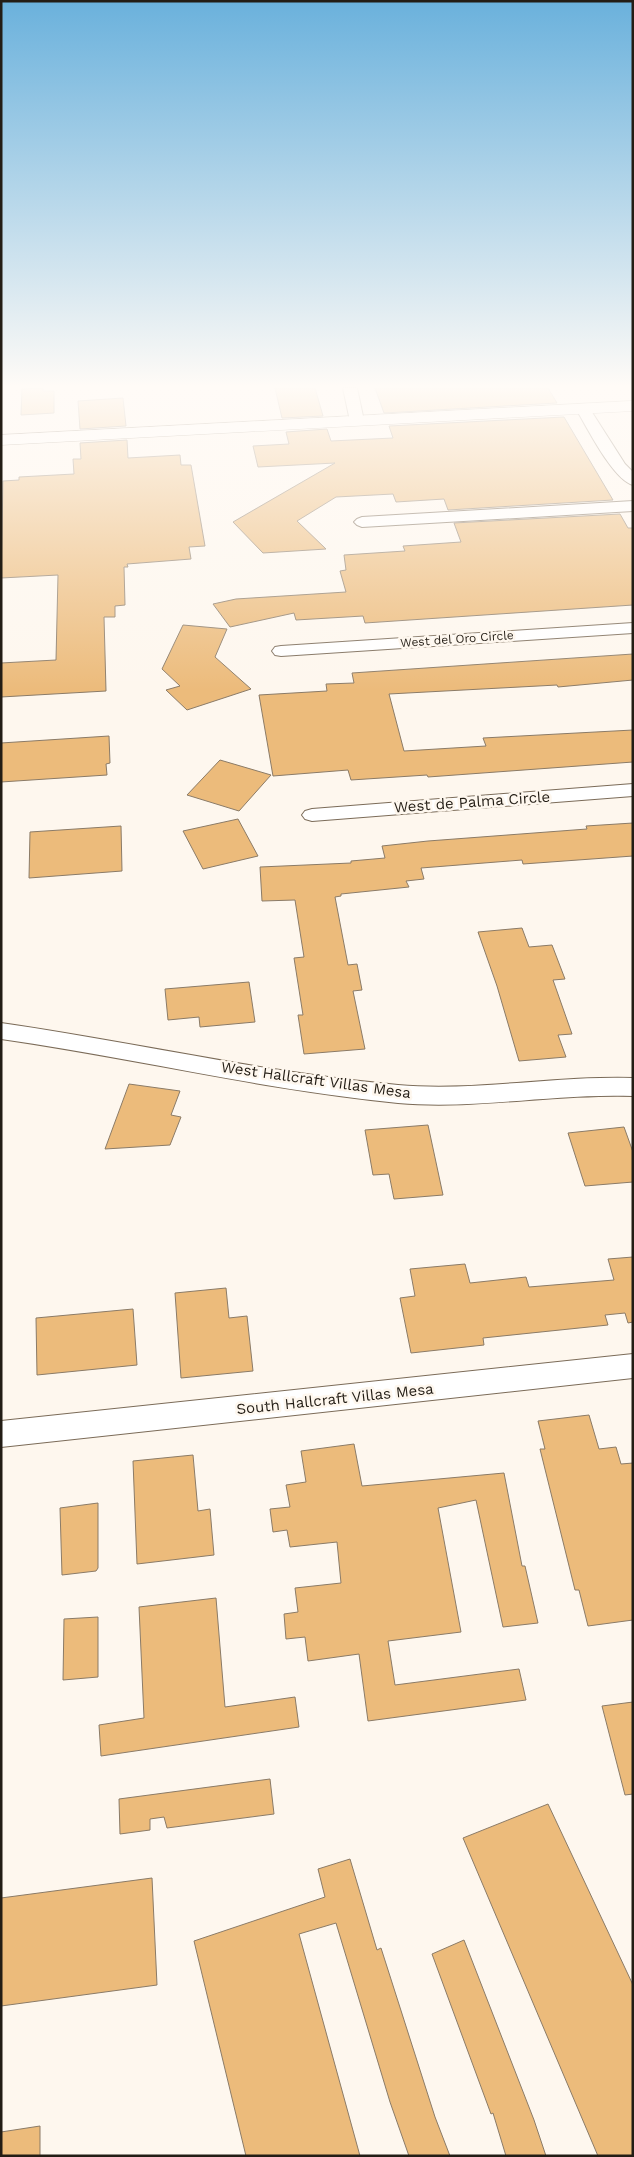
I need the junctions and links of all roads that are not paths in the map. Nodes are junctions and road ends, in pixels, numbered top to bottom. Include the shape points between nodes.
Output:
1 (633, 506) edge
2 (362, 522) dead end
3 (633, 628) edge
4 (282, 651) dead end
5 (633, 790) edge
6 (312, 815) dead end
7 (1, 1031) edge
8 (633, 1087) edge
9 (633, 1366) edge
10 (1, 1434) edge

1 - 2 street
3 - 4 street, West del Oro Circle
5 - 6 street, West de Palma Circle
7 - 8 street, West Hallcraft Villas Mesa via 400,1094 449,1096
9 - 10 street, South Hallcraft Villas Mesa

